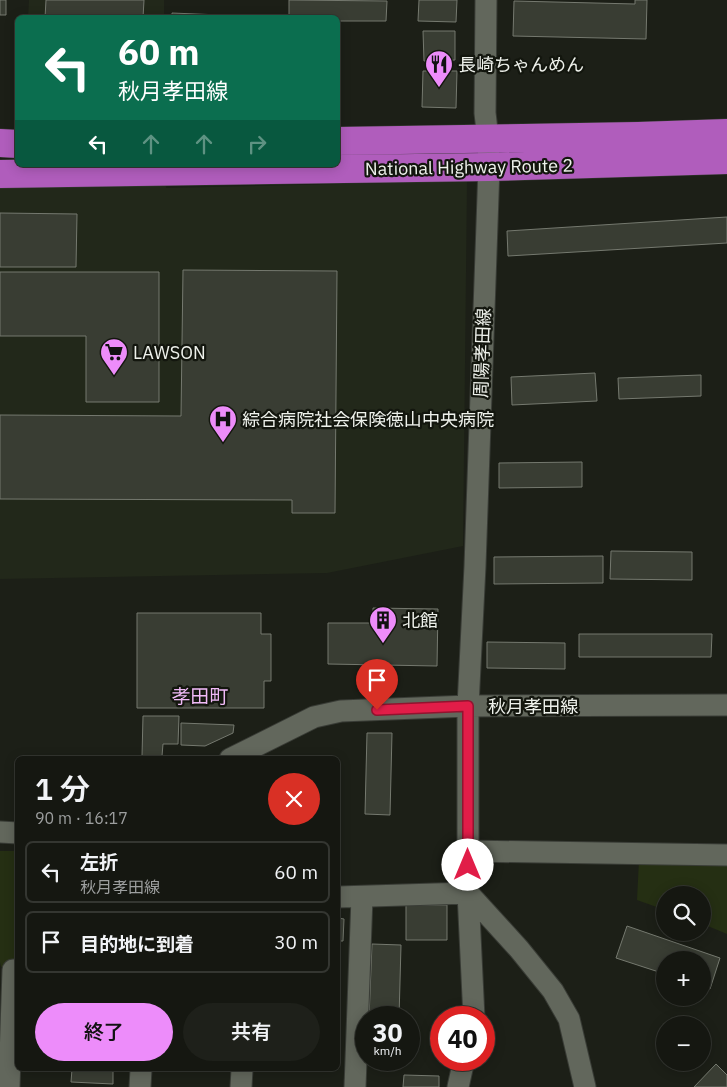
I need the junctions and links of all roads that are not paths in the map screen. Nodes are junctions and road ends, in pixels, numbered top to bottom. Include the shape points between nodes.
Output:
1 (486, 0) edge
2 (727, 133) edge
3 (488, 139) junction
4 (340, 141) edge
5 (0, 143) edge
6 (15, 144) edge
7 (727, 160) edge
8 (489, 168) junction
9 (0, 174) edge
10 (727, 705) edge
11 (468, 706) junction
12 (236, 756) edge
13 (0, 832) edge
14 (15, 833) edge
15 (468, 851) junction
16 (727, 855) edge
17 (468, 893) junction
18 (340, 897) edge
19 (362, 898) junction
20 (15, 970) edge
21 (473, 1006) edge
22 (140, 1071) edge
23 (242, 1071) edge
24 (462, 1071) edge
25 (9, 1087) edge
26 (140, 1087) edge
27 (241, 1087) edge
28 (355, 1087) edge
29 (458, 1087) edge
30 (585, 1087) edge

1 - 3 street, 周陽孝田線 via 484,114
2 - 3 highway, National Highway Route 2
3 - 4 highway, National Highway Route 2
3 - 8 street, 周陽孝田線
5 - 6 highway
7 - 8 highway, National Highway Route 2
8 - 9 highway, National Highway Route 2
8 - 11 street, 周陽孝田線
10 - 11 street, 秋月孝田線
11 - 12 street, 秋月孝田線 via 341,711 314,717
11 - 15 street, 周陽孝田線
13 - 14 street
15 - 16 street
15 - 17 street, 周陽孝田線
17 - 19 street
17 - 21 street, 周陽孝田線
17 - 30 street via 553,991 568,1019
18 - 19 street
19 - 28 street
20 - 25 street
22 - 26 street
23 - 27 street
24 - 29 street

